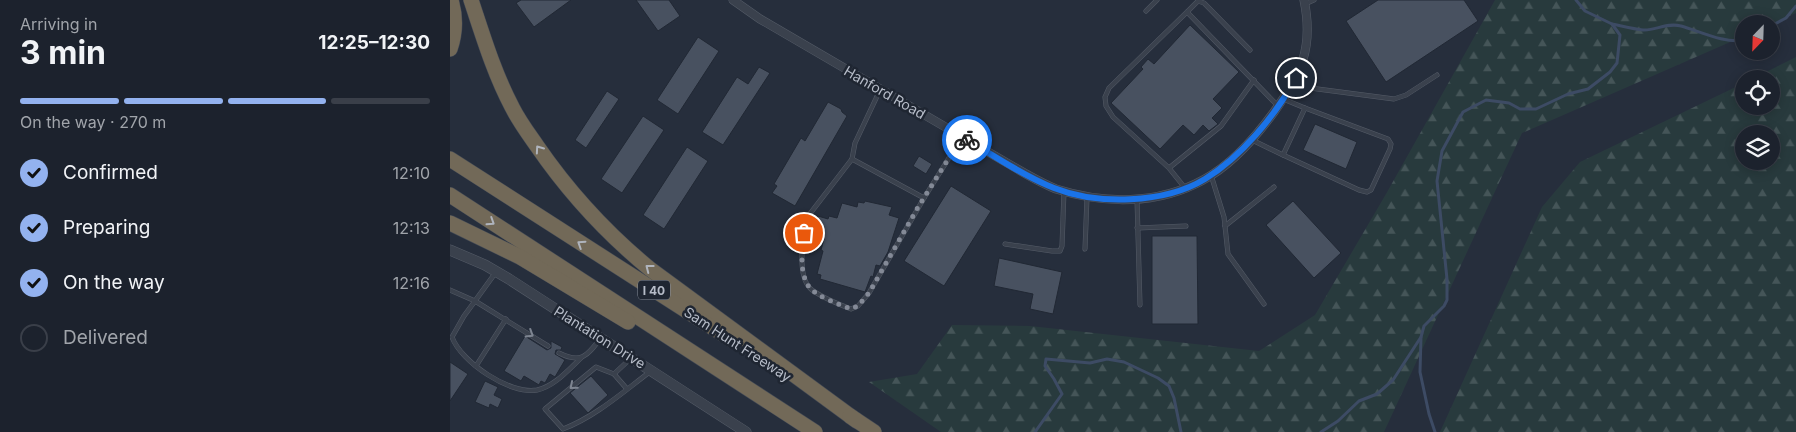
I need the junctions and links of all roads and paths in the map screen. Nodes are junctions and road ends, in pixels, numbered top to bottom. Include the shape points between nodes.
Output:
1 (451, 0) edge
2 (471, 0) edge
3 (733, 0) edge
4 (1157, 0) edge
5 (1314, 0) edge
6 (1305, 2) edge
7 (1146, 11) dead end
8 (1187, 12) junction
9 (450, 49) edge
10 (1250, 50) dead end
11 (1437, 75) dead end
12 (1296, 78) junction
13 (1254, 80) junction
14 (880, 89) junction
15 (1283, 99) junction
16 (1278, 106) junction
17 (1305, 108) junction
18 (962, 137) junction
19 (1251, 139) junction
20 (1283, 154) junction
21 (450, 159) edge
22 (852, 159) junction
23 (1169, 168) junction
24 (1211, 175) junction
25 (1274, 187) dead end
26 (1185, 188) junction
27 (1064, 191) junction
28 (450, 195) edge
29 (1086, 197) junction
30 (924, 198) junction
31 (1137, 199) junction
32 (450, 223) edge
33 (807, 223) dead end
34 (1186, 226) dead end
35 (1225, 226) junction
36 (1137, 228) junction
37 (804, 233) dead end
38 (1005, 244) dead end
39 (1085, 249) dead end
40 (450, 250) edge
41 (496, 272) junction
42 (450, 290) edge
43 (475, 301) junction
44 (1264, 304) dead end
45 (1140, 306) dead end
46 (506, 319) junction
47 (451, 337) edge
48 (600, 338) junction
49 (548, 346) dead end
50 (559, 353) dead end
51 (632, 357) junction
52 (580, 358) junction
53 (476, 366) junction
54 (652, 370) junction
55 (614, 374) junction
56 (627, 389) junction
57 (858, 421) junction
58 (746, 432) edge
59 (809, 432) edge
60 (815, 432) edge
61 (874, 432) edge

1 - 9 highway via 455,25
57 -> 2 highway via 650,269 588,212 547,161 512,108
3 - 14 street, Hanford Road
4 - 7 lane
5 - 6 lane
6 - 12 street, Hanford Road via 1308,46
8 - 10 lane via 1198,1 1204,3
8 - 13 lane
8 - 23 lane via 1109,88 1105,97 1113,118
11 - 12 lane via 1406,95 1394,98 1310,88
12 - 15 street, Hanford Road
13 - 16 lane
13 - 23 lane via 1221,126
14 - 18 street, Hanford Road
14 - 22 lane
15 - 16 street, Hanford Road
15 - 17 lane
16 - 19 street, Hanford Road
17 - 20 lane
17 - 20 lane via 1388,140 1390,149 1367,192
18 - 27 street, Hanford Road via 1026,174
18 - 30 lane
19 - 20 lane
19 - 24 street, Hanford Road
57 -> 21 highway, Sam Hunt Freeway / I 40
22 - 30 lane
22 - 33 lane via 809,215
23 - 26 lane
24 - 26 street, Hanford Road
24 - 35 lane
25 - 35 lane
26 - 31 street, Hanford Road
27 - 29 street, Hanford Road
27 - 38 lane via 1060,250
28 -> 60 highway, I 40
29 - 31 street, Hanford Road via 1121,201
29 - 39 lane
30 - 37 lane via 869,293 851,309 810,289 801,254
31 - 36 lane
32 - 59 highway via 520,257
34 - 36 lane
35 - 44 lane via 1228,254
36 - 45 lane
40 - 41 street, Plantation Drive
41 - 43 lane
41 - 48 street, Plantation Drive
42 - 43 lane
43 - 46 lane
43 - 47 lane
46 -> 49 lane
46 - 53 lane
47 - 53 lane
48 - 51 street, Plantation Drive
48 - 52 lane via 588,354
50 - 52 lane
51 - 54 street, Plantation Drive
51 - 55 lane
52 - 53 lane via 551,384 537,390 514,387
54 - 56 lane
54 - 58 street, Plantation Drive
55 - 56 lane
55 -> 56 lane via 596,367 545,409 563,429 580,422
57 - 61 highway, Sam Hunt Freeway / I 40

